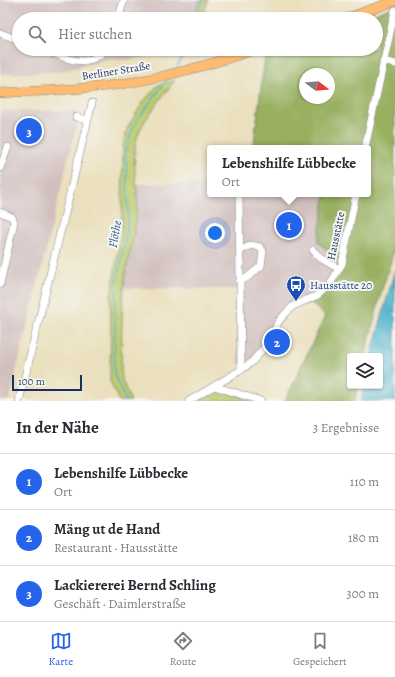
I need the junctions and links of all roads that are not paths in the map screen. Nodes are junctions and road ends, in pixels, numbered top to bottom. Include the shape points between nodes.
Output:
1 (124, 0) edge
2 (394, 4) edge
3 (120, 12) edge
4 (367, 12) edge
5 (0, 33) edge
6 (12, 37) edge
7 (61, 56) edge
8 (96, 56) edge
9 (236, 56) edge
10 (383, 61) junction
11 (395, 64) edge
12 (0, 93) edge
13 (92, 103) dead end
14 (76, 117) dead end
15 (88, 120) junction
16 (366, 145) edge
17 (8, 147) dead end
18 (0, 168) edge
19 (239, 197) edge
20 (355, 197) edge
21 (0, 212) edge
22 (313, 250) dead end
23 (240, 251) junction
24 (339, 269) junction
25 (240, 280) junction
26 (0, 284) edge
27 (241, 370) junction
28 (214, 386) junction
29 (19, 401) edge
30 (189, 401) edge
31 (261, 401) edge

1 - 3 street
2 - 4 main road
2 - 10 street
5 - 6 street
7 - 8 street via 74,61 89,61
9 - 12 main road, Berliner Straße via 180,72 116,84
10 - 11 street
10 - 16 street
13 - 15 street
14 - 15 street
15 - 29 street
17 - 18 street
19 - 23 street
20 - 24 street, Hausstätte
21 - 26 street via 12,217 14,222
22 - 24 street via 320,258
23 - 25 street
23 - 25 street via 251,245 260,246 263,251 261,266
24 - 27 street, Hausstätte via 330,284 321,292 292,306 278,322 267,344 252,362
25 - 27 street
27 - 28 street, Hausstätte
28 - 30 street, Hausstätte
28 - 31 street

